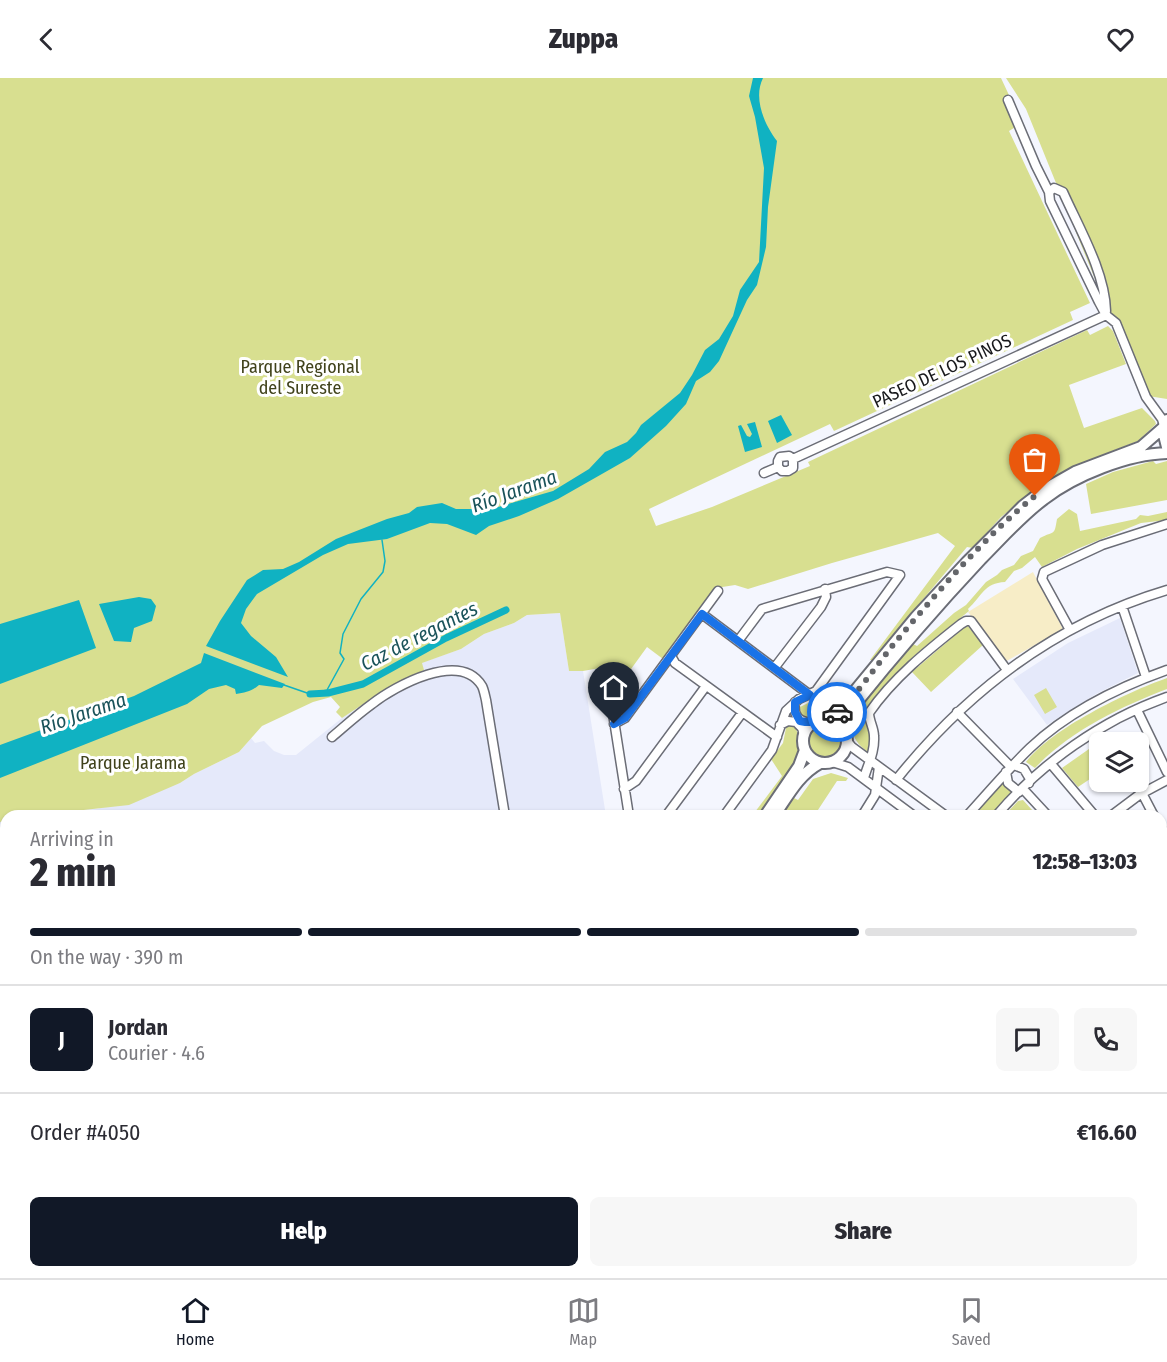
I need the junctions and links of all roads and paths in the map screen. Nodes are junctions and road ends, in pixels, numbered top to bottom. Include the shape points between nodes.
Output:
1 (1008, 100) dead end
2 (1054, 190) junction
3 (1106, 315) junction
4 (1149, 402) junction
5 (1167, 412) edge
6 (1165, 424) edge
7 (1167, 447) edge
8 (1167, 453) edge
9 (764, 473) dead end
10 (1167, 524) edge
11 (825, 589) junction
12 (1167, 590) edge
13 (718, 591) dead end
14 (1122, 606) junction
15 (702, 614) junction
16 (1070, 630) junction
17 (738, 641) junction
18 (671, 656) junction
19 (775, 667) junction
20 (1007, 670) junction
21 (1167, 670) edge
22 (612, 676) dead end
23 (1146, 677) junction
24 (706, 686) junction
25 (810, 695) junction
26 (1167, 697) edge
27 (795, 702) junction
28 (1137, 710) junction
29 (957, 712) junction
30 (742, 713) junction
31 (828, 719) junction
32 (813, 723) junction
33 (614, 724) junction
34 (780, 725) junction
35 (804, 735) junction
36 (846, 736) junction
37 (332, 737) dead end
38 (777, 738) junction
39 (805, 750) junction
40 (871, 761) junction
41 (832, 762) junction
42 (819, 763) junction
43 (1052, 764) junction
44 (879, 767) junction
45 (1010, 768) junction
46 (1167, 772) edge
47 (864, 778) junction
48 (896, 780) junction
49 (1167, 780) edge
50 (877, 788) junction
51 (1024, 788) junction
52 (624, 789) junction
53 (1142, 793) junction
54 (504, 810) edge
55 (628, 810) edge
56 (670, 810) edge
57 (728, 810) edge
58 (769, 810) edge
59 (778, 810) edge
60 (866, 810) edge
61 (906, 810) edge
62 (938, 810) edge
63 (972, 810) edge
64 (1002, 810) edge
65 (1043, 810) edge
66 (1090, 810) edge
67 (1119, 810) edge
68 (1151, 810) edge

1 - 2 street via 1034,159
2 - 3 street via 1050,201
2 - 3 street via 1063,192 1094,264
3 - 4 street via 1120,330
3 - 9 street, PASEO DE LOS PINOS via 793,459 780,457 778,467
4 - 5 street
4 - 6 street
6 - 7 main road via 1163,437
6 - 31 main road via 1141,447 1075,472 1023,506 916,617
8 - 36 main road via 1153,453 1106,467 1044,498 898,652 852,708
10 - 16 street via 1102,545 1044,572 1042,579
11 - 17 street via 762,609
11 - 19 street via 821,607
11 - 25 street via 887,572 900,575
12 - 14 street
13 - 15 street
14 - 16 street
14 - 23 street
15 - 17 street
15 - 18 street
16 - 20 street
17 - 19 street
18 - 24 street
18 - 33 street via 625,718
19 - 25 street
20 - 29 street
20 - 40 street via 971,621 961,624 926,652 869,713 874,736
21 - 23 street
22 - 33 street via 608,682
23 - 45 street via 1066,720
24 - 30 street
24 - 52 street via 636,781
25 - 27 street
26 - 28 street
27 - 32 street via 796,717
27 - 34 street
28 - 43 street via 1091,734
28 - 46 street
29 - 45 street
29 - 48 street
30 - 38 street
30 - 56 street
31 - 32 main road
31 - 36 main road via 835,721
32 - 35 main road
33 - 52 street
34 - 35 street via 796,722
34 - 38 street
35 - 39 main road
36 - 40 street via 852,747
36 - 41 main road via 843,754
37 - 54 street via 374,702 427,674 466,673 482,686 486,700
38 - 57 street
39 - 42 main road
39 - 58 main road
40 - 44 street
40 - 47 street
41 - 42 main road
41 - 47 street
42 - 59 main road via 799,778
43 - 51 street
43 - 66 street
44 - 48 street
44 - 50 street
45 - 51 street via 1008,783
45 - 51 street via 1024,770 1030,779
45 - 63 street
47 - 50 street
48 - 62 street
49 - 53 street
50 - 60 street
50 - 61 street
51 - 64 street
51 - 65 street
52 - 55 street
53 - 67 street
53 - 68 street

